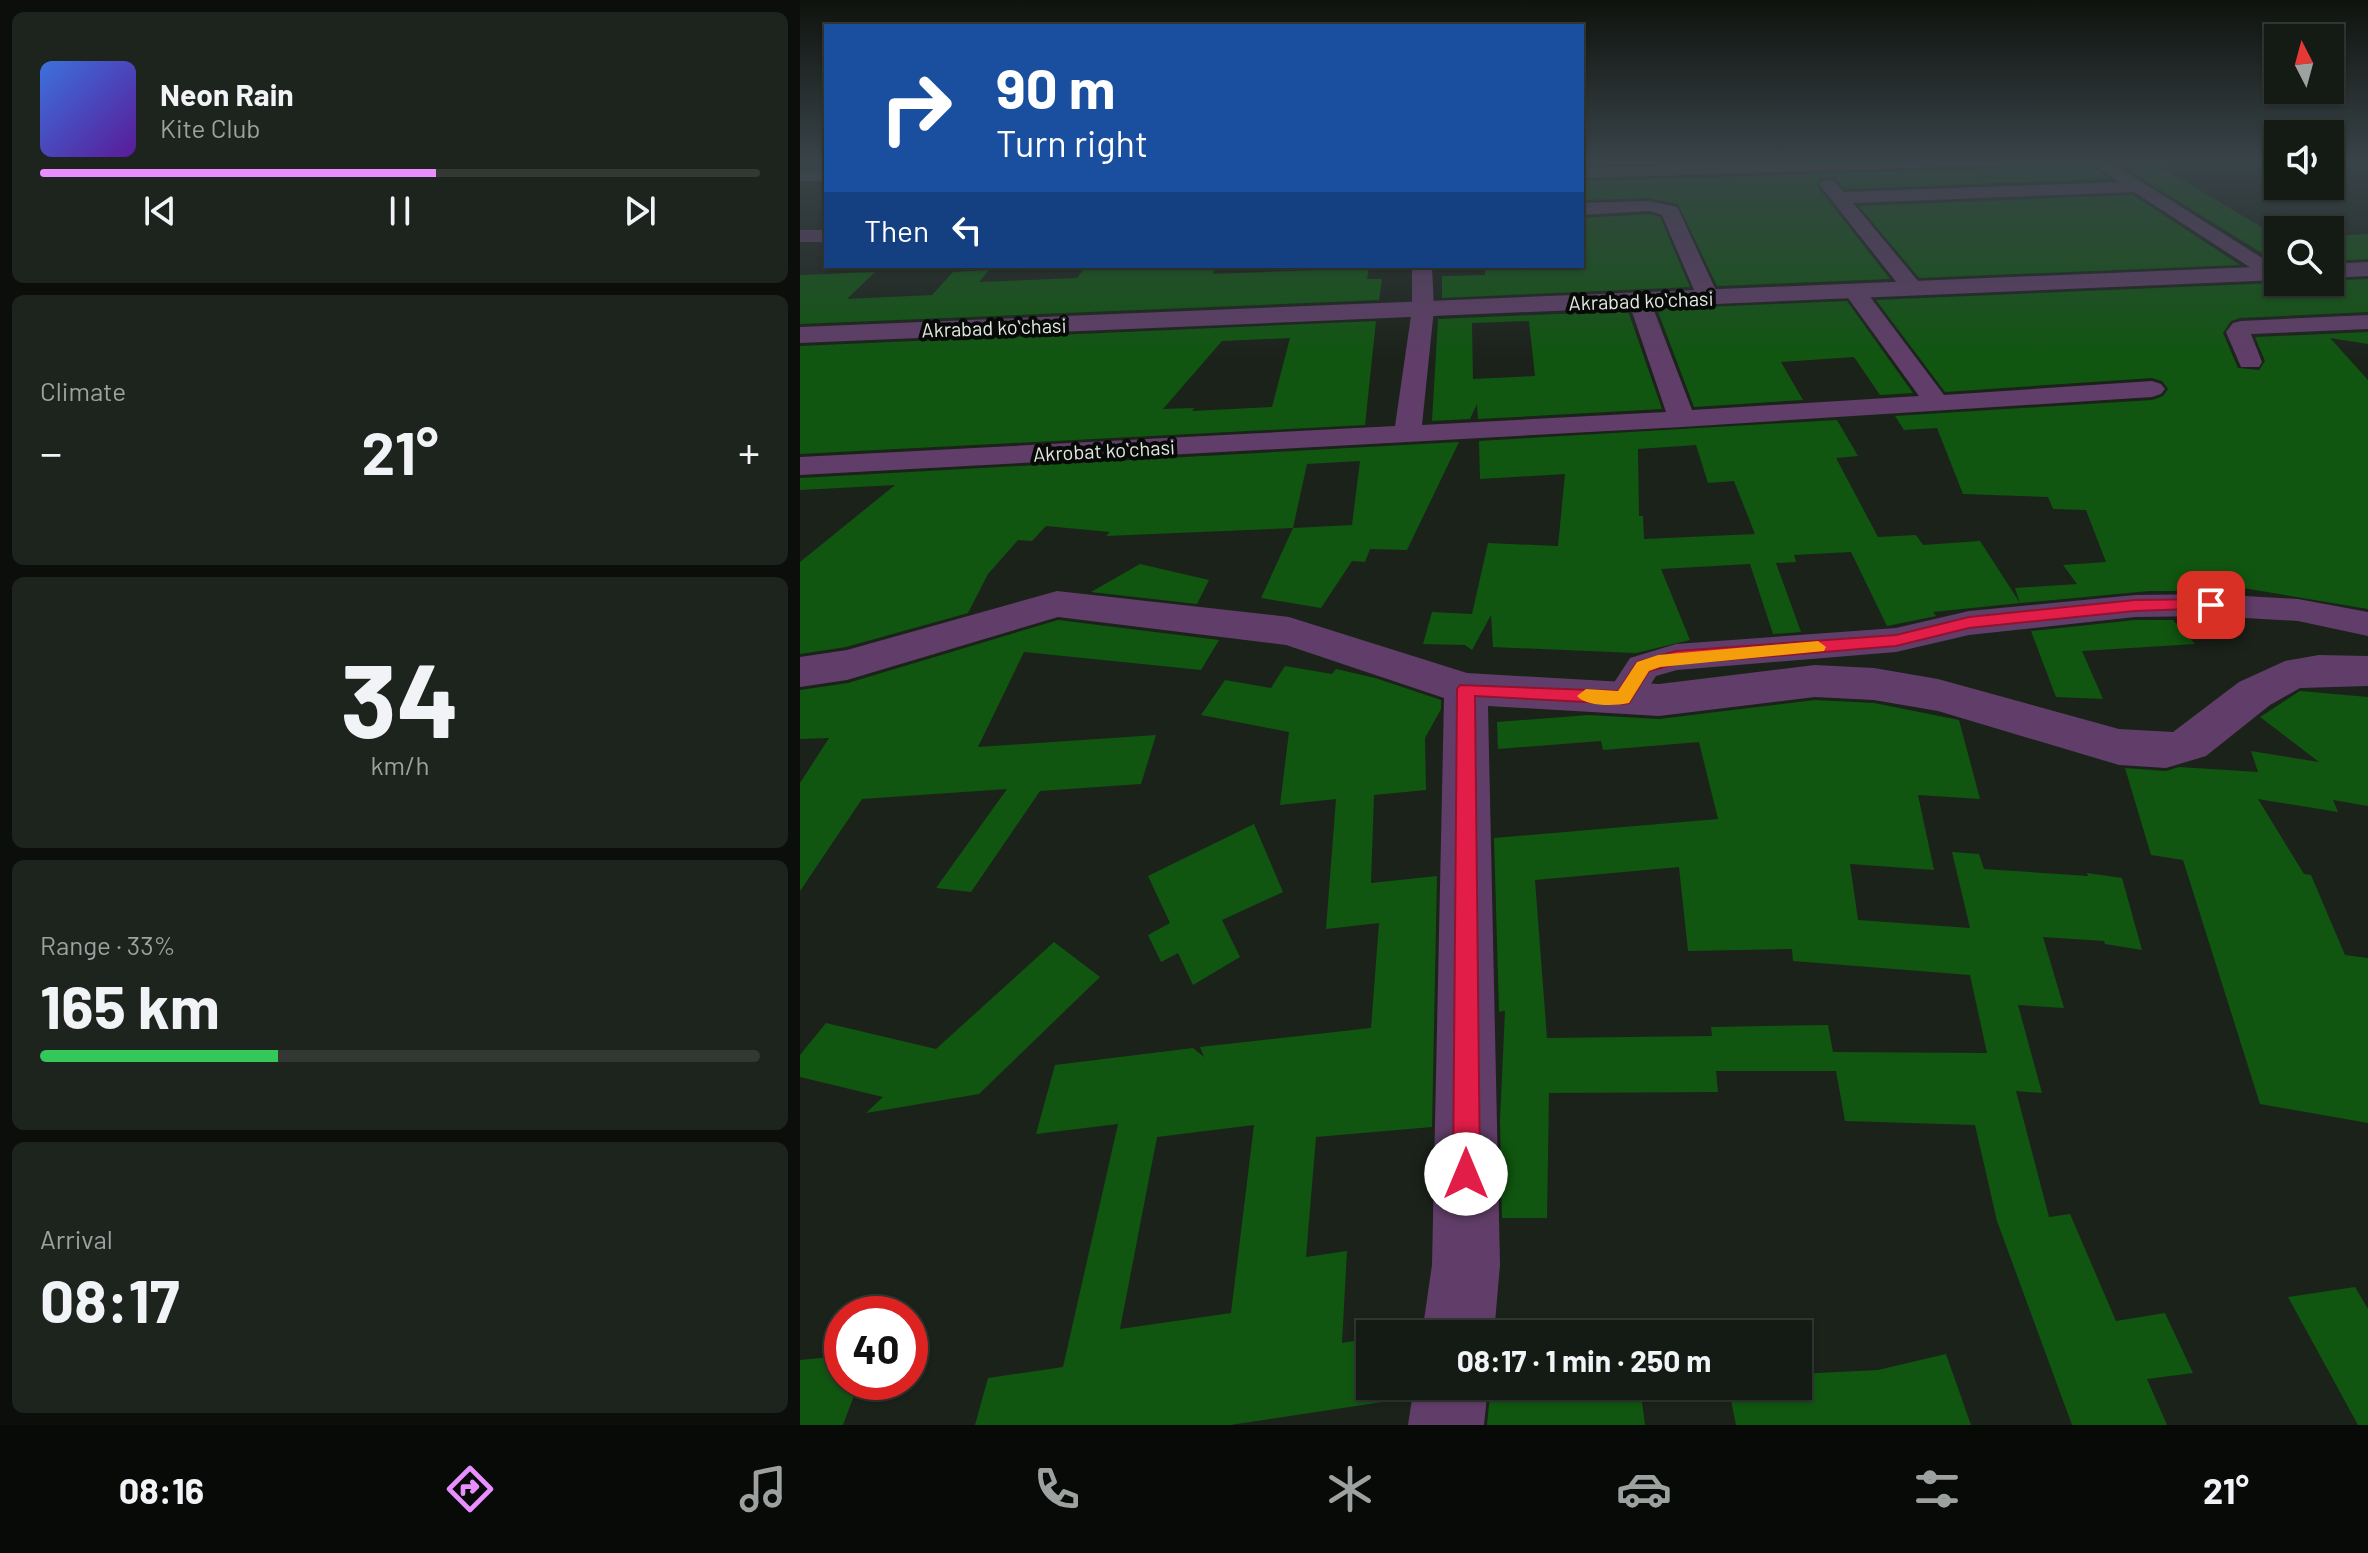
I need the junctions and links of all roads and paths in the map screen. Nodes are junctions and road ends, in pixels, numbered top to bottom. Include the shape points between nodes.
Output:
1 (1677, 226) edge
2 (1862, 226) edge
3 (2201, 226) edge
4 (800, 236) edge
5 (824, 236) edge
6 (2264, 266) edge
7 (1422, 268) edge
8 (2368, 269) edge
9 (2344, 270) edge
10 (2264, 273) edge
11 (1913, 288) junction
12 (1854, 291) junction
13 (1708, 297) junction
14 (1639, 300) junction
15 (1423, 309) junction
16 (2368, 322) edge
17 (800, 335) edge
18 (2250, 362) dead end
19 (2152, 389) dead end
20 (1936, 402) junction
21 (1682, 419) junction
22 (1407, 434) junction
23 (800, 466) edge
24 (2368, 624) edge
25 (2368, 671) edge
26 (800, 672) edge
27 (1466, 689) junction
28 (1623, 698) junction
29 (1460, 1320) edge
30 (1449, 1400) edge
31 (1446, 1425) edge

1 - 13 street
2 - 11 street
3 - 6 street, Akrabad koʻchasi
4 - 5 street
7 - 15 street
8 - 9 street
10 - 11 street, Akrabad koʻchasi
11 - 12 street, Akrabad koʻchasi
12 - 13 street, Akrabad koʻchasi
12 - 20 street
13 - 14 street, Akrabad koʻchasi
14 - 15 street, Akrabad koʻchasi
14 - 21 street
15 - 17 street, Akrabad koʻchasi
15 - 22 street
16 - 18 street via 2241,328
19 - 20 street, Akrobat koʻchasi
20 - 21 street, Akrobat koʻchasi
21 - 22 street, Akrobat koʻchasi
22 - 23 street, Akrobat koʻchasi
24 - 28 street via 2298,610 2120,607 1969,623 1896,640 1676,657 1643,667
25 - 28 street via 2308,670 2272,680 2182,748 2119,747 1938,695 1874,684 1815,681 1659,700
26 - 27 street via 847,665 1057,604 1289,631
27 - 28 street
27 - 29 street via 1466,1265
30 - 31 street

